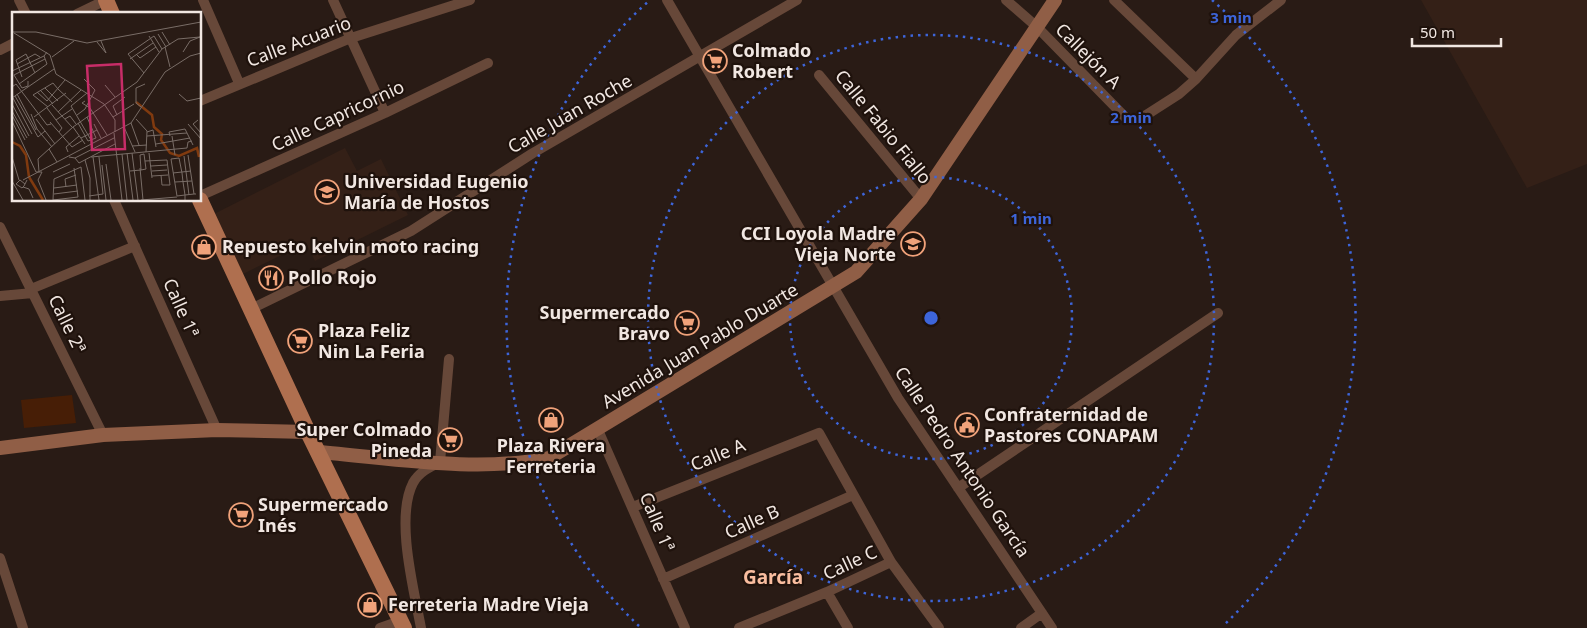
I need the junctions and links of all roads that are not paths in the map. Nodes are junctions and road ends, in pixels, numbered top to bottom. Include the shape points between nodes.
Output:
1 (19, 0) edge
2 (106, 0) edge
3 (333, 0) edge
4 (470, 0) edge
5 (667, 0) edge
6 (1006, 0) edge
7 (1055, 0) edge
8 (1114, 0) edge
9 (1281, 0) edge
10 (206, 1) edge
11 (794, 1) edge
12 (25, 12) edge
13 (81, 12) edge
14 (111, 12) edge
15 (1037, 27) junction
16 (351, 38) junction
17 (12, 44) edge
18 (0, 50) edge
19 (700, 58) junction
20 (488, 63) dead end
21 (819, 75) dead end
22 (1196, 79) junction
23 (239, 84) junction
24 (201, 101) edge
25 (385, 113) junction
26 (201, 198) edge
27 (201, 200) edge
28 (921, 200) junction
29 (114, 201) edge
30 (0, 227) edge
31 (135, 246) junction
32 (832, 287) junction
33 (32, 291) junction
34 (0, 296) edge
35 (251, 309) junction
36 (1218, 313) dead end
37 (449, 359) dead end
38 (217, 430) junction
39 (598, 430) junction
40 (308, 432) junction
41 (103, 435) junction
42 (0, 448) edge
43 (318, 452) junction
44 (440, 462) junction
45 (958, 488) junction
46 (853, 495) junction
47 (633, 507) junction
48 (0, 558) edge
49 (891, 562) junction
50 (664, 579) junction
51 (4, 585) edge
52 (828, 592) junction
53 (1042, 613) junction
54 (402, 625) edge
55 (760, 625) edge
56 (23, 628) edge
57 (380, 628) edge
58 (421, 628) edge
59 (685, 628) edge
60 (739, 628) edge
61 (848, 628) edge
62 (939, 628) edge
63 (1021, 628) edge
64 (1052, 628) edge

1 - 12 street
2 - 13 street
2 - 14 main road
3 - 16 street
4 - 16 street, Calle Acuario
5 - 19 street, Calle Pedro Antonio García
6 - 15 street, Callejón A
7 - 15 main road, Avenida Juan Pablo Duarte
8 - 22 street
9 - 22 street via 1236,35
10 - 23 street
11 - 19 street, Calle Juan Roche
15 - 22 street, Callejón A via 1126,118 1140,119
15 - 28 main road, Avenida Juan Pablo Duarte
16 - 23 street, Calle Acuario
16 - 25 street
17 - 18 street
19 - 32 street, Calle Pedro Antonio García
19 - 35 street, Calle Juan Roche via 534,153 411,231
20 - 25 street, Calle Capricornio
21 - 28 street, Calle Fabio Fiallo
23 - 24 street, Calle Acuario
25 - 26 street, Calle Capricornio
27 - 35 main road
28 - 32 main road, Avenida Juan Pablo Duarte via 856,272
29 - 31 street, Calle 1ª
30 - 33 street, Calle 2ª
31 - 33 street
31 - 38 street, Calle 1ª
32 - 39 main road, Avenida Juan Pablo Duarte
32 - 45 street, Calle Pedro Antonio García via 898,398
33 - 34 street
33 - 41 street, Calle 2ª
35 - 40 main road
36 - 45 street
37 - 44 street
38 - 40 main road
38 - 41 main road
39 - 44 main road, Avenida Juan Pablo Duarte via 549,458 517,465
39 - 47 street, Calle 1ª
40 - 43 main road
41 - 42 main road
43 - 44 main road, Avenida Juan Pablo Duarte
43 - 54 main road
44 - 58 street via 425,469 413,483 405,516
45 - 53 street, Calle Pedro Antonio García
46 - 47 street, Calle A via 821,435 816,433
46 - 49 street
46 - 50 street, Calle B
47 - 50 street, Calle 1ª
48 - 51 street
49 - 52 street, Calle C
49 - 62 street
50 - 59 street, Calle 1ª
51 - 56 street
52 - 55 street, Calle C
52 - 61 street
53 - 63 street
53 - 64 street, Calle Pedro Antonio García
54 - 57 street
55 - 60 street, Calle C

